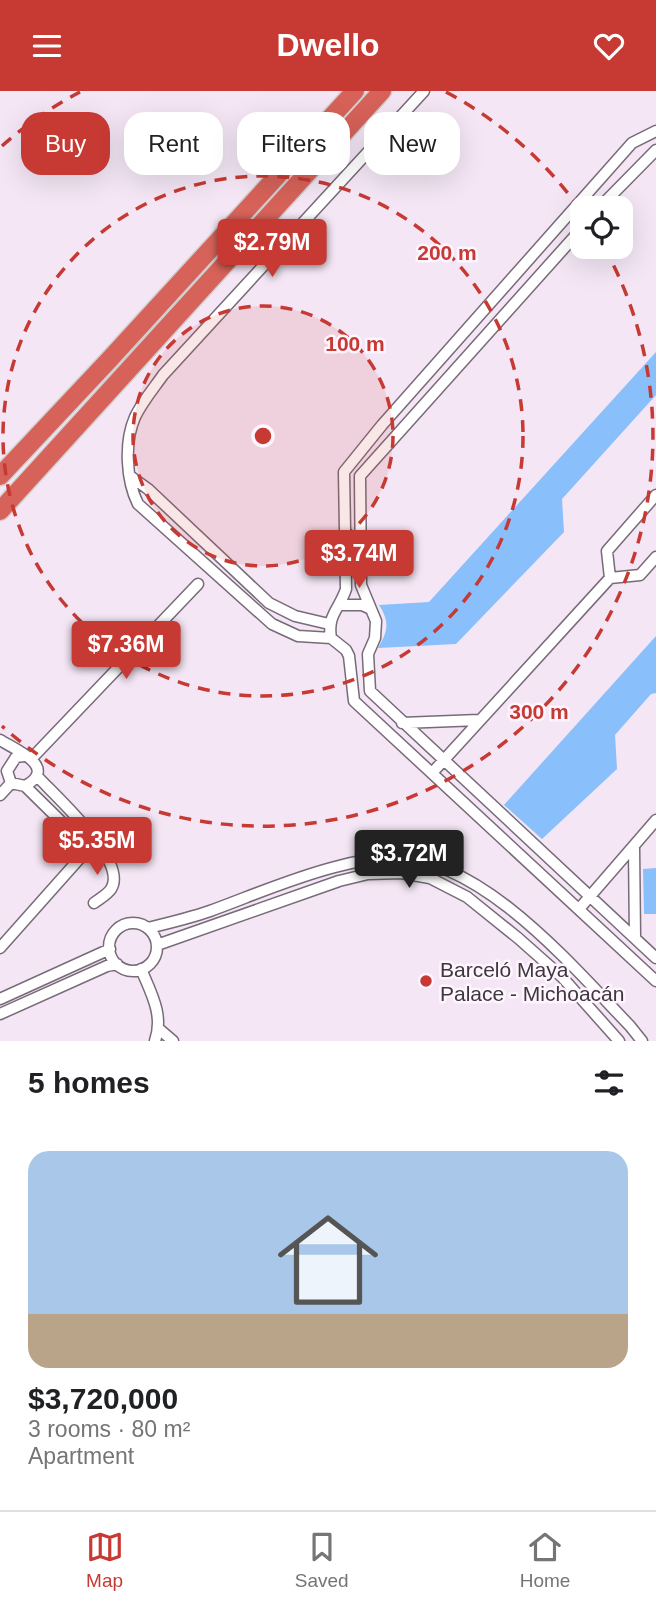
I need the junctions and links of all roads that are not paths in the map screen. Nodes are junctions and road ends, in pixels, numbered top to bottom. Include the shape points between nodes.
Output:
1 (383, 91) edge
2 (424, 91) edge
3 (352, 92) edge
4 (656, 131) edge
5 (656, 150) edge
6 (612, 196) edge
7 (570, 242) edge
8 (0, 476) edge
9 (130, 476) junction
10 (656, 495) edge
11 (0, 511) edge
12 (656, 557) edge
13 (610, 578) junction
14 (198, 584) dead end
15 (341, 605) junction
16 (370, 609) junction
17 (328, 624) junction
18 (331, 638) junction
19 (346, 650) junction
20 (369, 650) junction
21 (479, 720) junction
22 (402, 723) junction
23 (0, 740) edge
24 (28, 757) junction
25 (442, 761) junction
26 (4, 767) edge
27 (432, 773) junction
28 (37, 776) junction
29 (11, 783) junction
30 (25, 786) junction
31 (0, 795) edge
32 (656, 820) edge
33 (98, 844) junction
34 (88, 848) junction
35 (634, 848) junction
36 (591, 895) junction
37 (94, 903) dead end
38 (579, 909) junction
39 (148, 928) junction
40 (635, 938) junction
41 (157, 945) junction
42 (552, 946) junction
43 (0, 948) edge
44 (110, 949) junction
45 (540, 957) junction
46 (656, 958) edge
47 (117, 964) junction
48 (141, 969) junction
49 (656, 981) edge
50 (0, 999) edge
51 (0, 1014) edge
52 (159, 1029) junction
53 (155, 1041) edge
54 (173, 1041) edge
55 (619, 1041) edge
56 (642, 1041) edge

1 - 11 highway
2 - 9 street via 163,375 135,417 128,445
3 - 8 highway
4 - 15 street via 632,143 344,472 346,589
5 - 6 street
7 - 16 street via 360,476 360,585
9 - 17 street via 270,603 295,616
9 - 18 street via 138,504 272,624 298,636
10 - 13 street via 607,551
12 - 13 street via 640,575
13 - 21 street
14 - 24 street
15 - 16 street
15 - 17 street
16 - 20 street via 376,621
17 - 18 street
18 - 19 street
19 - 20 street
19 - 27 street via 354,701
20 - 22 street via 370,691
21 - 22 street
21 - 25 street
22 - 25 street
23 - 24 street
24 - 26 street via 16,757
24 - 28 street via 37,764
25 - 27 street
25 - 36 street
26 - 29 street
27 - 38 street
28 - 30 street
28 - 33 street
29 - 30 street
29 - 31 street
30 - 34 street
32 - 35 street
33 - 34 street
33 - 37 street via 109,858 114,880 110,890
34 - 43 street
35 - 36 street
35 - 40 street
36 - 38 street
36 - 40 street
38 - 49 street
39 - 41 street
39 - 42 street via 335,867 394,858 451,871 496,898
39 - 44 street via 133,923 119,928
40 - 46 street
41 - 45 street via 339,881 401,873 430,878 467,897
41 - 48 street via 153,960
42 - 45 street
42 - 56 street
44 - 47 street
44 - 50 street
45 - 55 street
47 - 48 street via 128,970
47 - 51 street
48 - 52 street via 158,1011
52 - 53 street
52 - 54 street

